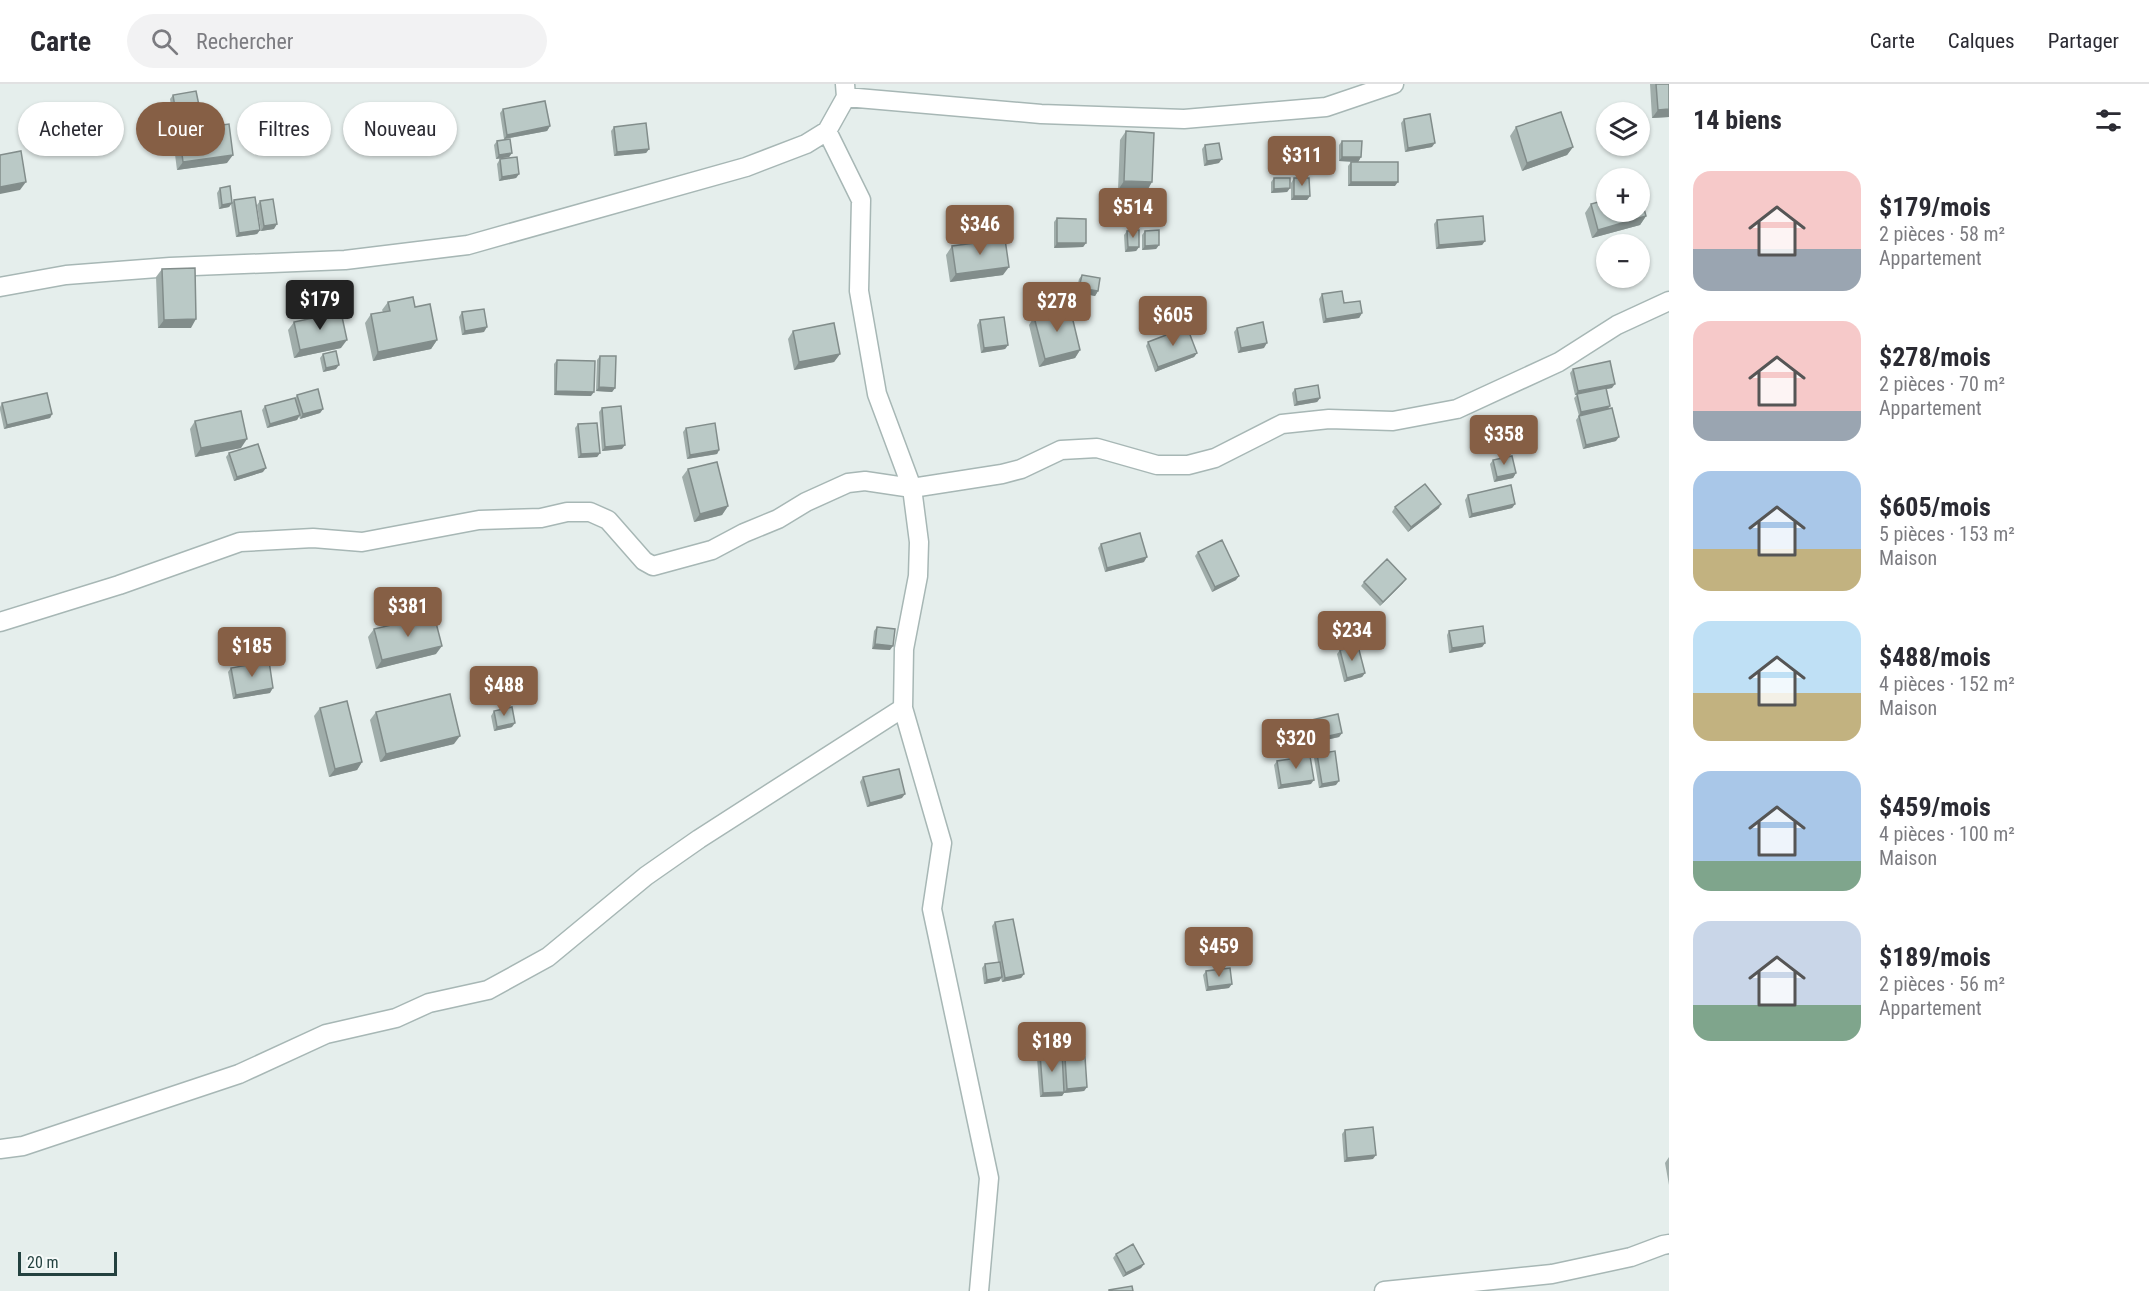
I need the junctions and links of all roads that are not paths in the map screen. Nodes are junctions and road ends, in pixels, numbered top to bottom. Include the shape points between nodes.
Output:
1 (1394, 84) edge
2 (845, 91) edge
3 (827, 130) junction
4 (0, 287) edge
5 (1669, 301) edge
6 (912, 488) junction
7 (0, 622) edge
8 (903, 708) junction
9 (0, 1149) edge
10 (1669, 1244) edge
11 (979, 1291) edge
12 (1384, 1291) edge

1 - 2 street via 1326,107 1184,119 1041,114
2 - 3 street
3 - 4 street via 806,144 746,167 468,245 345,260 66,275
3 - 6 street via 861,200 859,291 877,394
5 - 6 street via 1617,325 1559,362 1457,409 1393,421 1329,419 1282,424 1215,458 1188,465 1157,465 1097,448 1061,450 1021,469
6 - 7 street via 866,481 848,483 712,550 653,566 608,520 590,512 479,520 362,542 313,538 240,542
6 - 8 street via 919,542 918,576 904,649
8 - 9 street via 646,876 548,957 488,990 326,1034 238,1074 23,1146
8 - 11 street via 942,843 932,909 989,1178
10 - 12 street via 1631,1257 1552,1274

